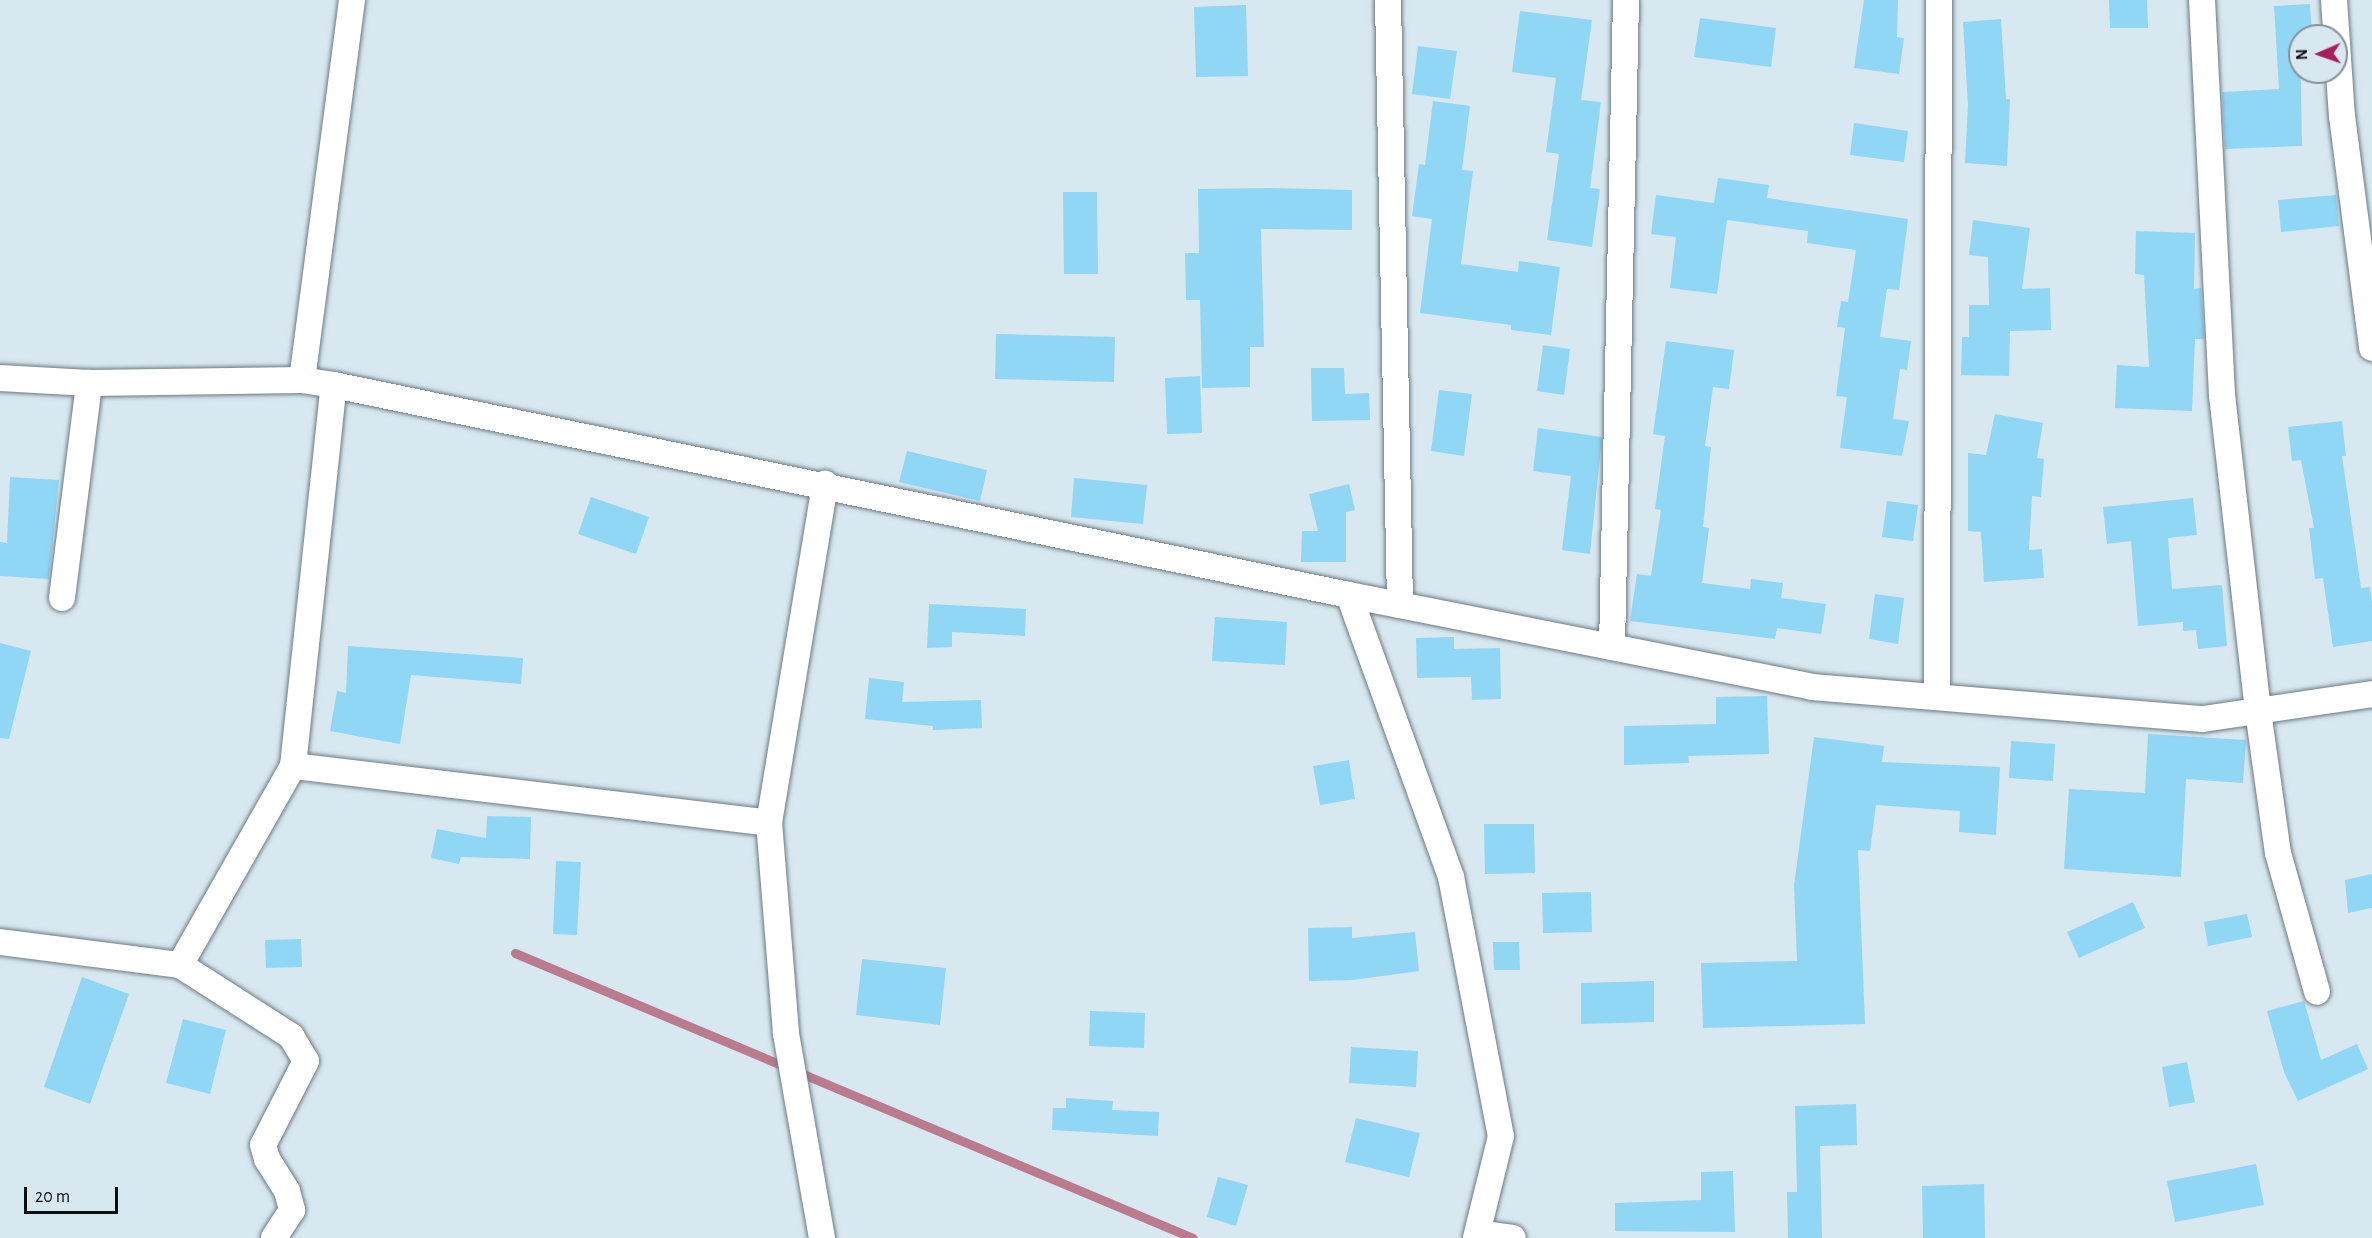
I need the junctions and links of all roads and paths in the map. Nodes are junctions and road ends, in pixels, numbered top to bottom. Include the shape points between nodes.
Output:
1 (352, 0) edge
2 (1388, 0) edge
3 (1626, 0) edge
4 (1939, 0) edge
5 (2202, 0) edge
6 (2334, 0) edge
7 (2372, 348) edge
8 (0, 378) edge
9 (302, 380) junction
10 (89, 383) junction
11 (334, 384) junction
12 (825, 484) junction
13 (1348, 595) junction
14 (62, 598) dead end
15 (1401, 605) junction
16 (1612, 647) junction
17 (2372, 694) edge
18 (1937, 697) junction
19 (2258, 711) junction
20 (293, 766) junction
21 (769, 822) junction
22 (0, 942) edge
23 (180, 965) junction
24 (2317, 992) dead end
25 (1477, 1235) edge
26 (274, 1238) edge
27 (822, 1238) edge
28 (1513, 1238) edge

1 - 9 street
2 - 15 street
3 - 16 street
4 - 18 street
5 - 19 street via 2222,395
6 - 7 street via 2342,116
8 - 10 street
9 - 10 street
9 - 11 street
10 - 14 street
11 - 12 street
11 - 20 street
12 - 13 street
12 - 21 street
13 - 15 street
13 - 25 street via 1451,877 1501,1136
15 - 16 street
16 - 18 street via 1812,687
17 - 19 street
18 - 19 street via 2203,719
19 - 24 street via 2278,853
20 - 21 street
20 - 23 street
21 - 27 street via 786,1033
22 - 23 street
23 - 26 street via 291,1036 306,1060 263,1145 267,1160 288,1191 292,1210
25 - 28 street

